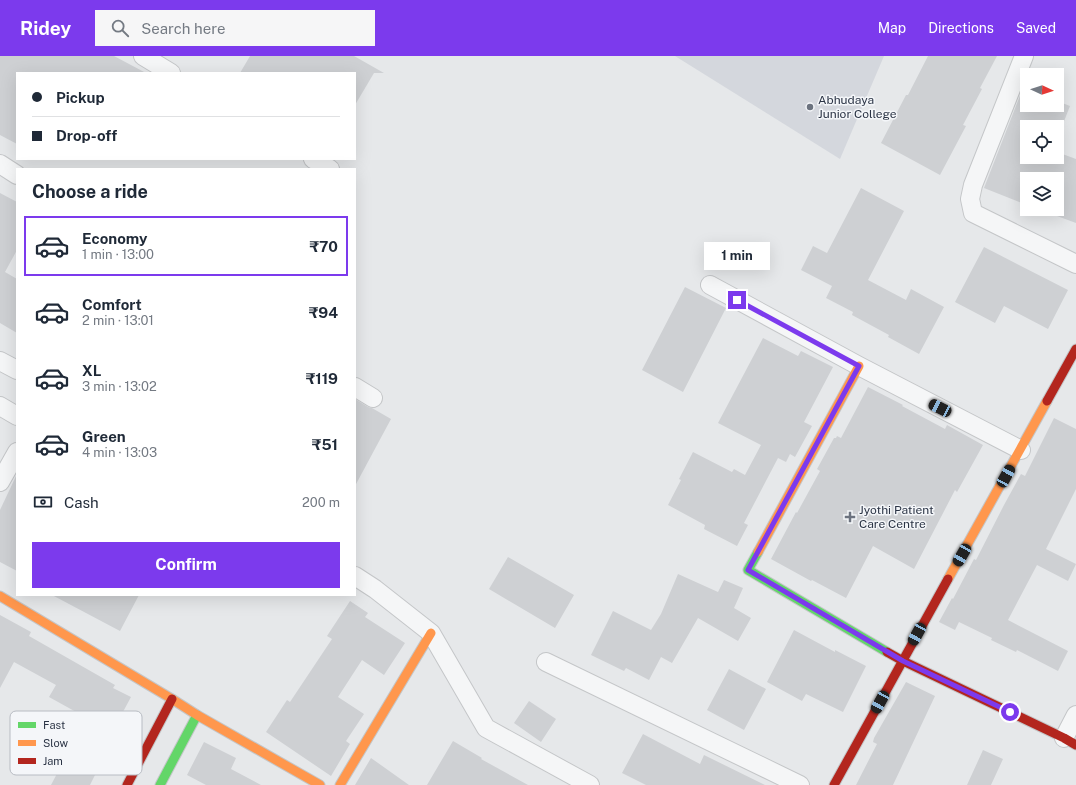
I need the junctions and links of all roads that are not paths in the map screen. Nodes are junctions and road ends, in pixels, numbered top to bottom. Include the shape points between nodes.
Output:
1 (143, 56) edge
2 (1024, 56) edge
3 (169, 72) edge
4 (315, 160) edge
5 (0, 164) edge
6 (328, 168) edge
7 (16, 174) edge
8 (1076, 264) edge
9 (710, 285) dead end
10 (1076, 349) edge
11 (0, 361) edge
12 (859, 366) junction
13 (16, 369) edge
14 (356, 388) edge
15 (373, 398) dead end
16 (0, 406) edge
17 (16, 415) edge
18 (1021, 450) junction
19 (16, 454) edge
20 (0, 482) edge
21 (356, 577) edge
22 (0, 596) edge
23 (431, 633) junction
24 (903, 661) junction
25 (546, 662) dead end
26 (172, 699) junction
27 (197, 715) junction
28 (1076, 715) edge
29 (1070, 741) edge
30 (142, 756) edge
31 (132, 775) edge
32 (127, 785) edge
33 (160, 785) edge
34 (320, 785) edge
35 (340, 785) edge
36 (590, 785) edge
37 (800, 785) edge
38 (834, 785) edge

1 - 3 street
2 - 8 street via 973,185 970,199 973,213
4 - 6 street
5 - 7 street
9 - 12 street
10 - 18 street
11 - 13 street
12 - 18 street
12 - 24 street via 748,570
14 - 15 street
16 - 17 street
18 - 24 street
19 - 20 street
21 - 23 street via 375,588
22 - 26 street
23 - 35 street
23 - 36 street via 486,728
24 - 29 street
24 - 38 street
25 - 37 street
26 - 27 street
26 - 30 street
27 - 33 street
27 - 34 street
28 - 29 street
31 - 32 street

